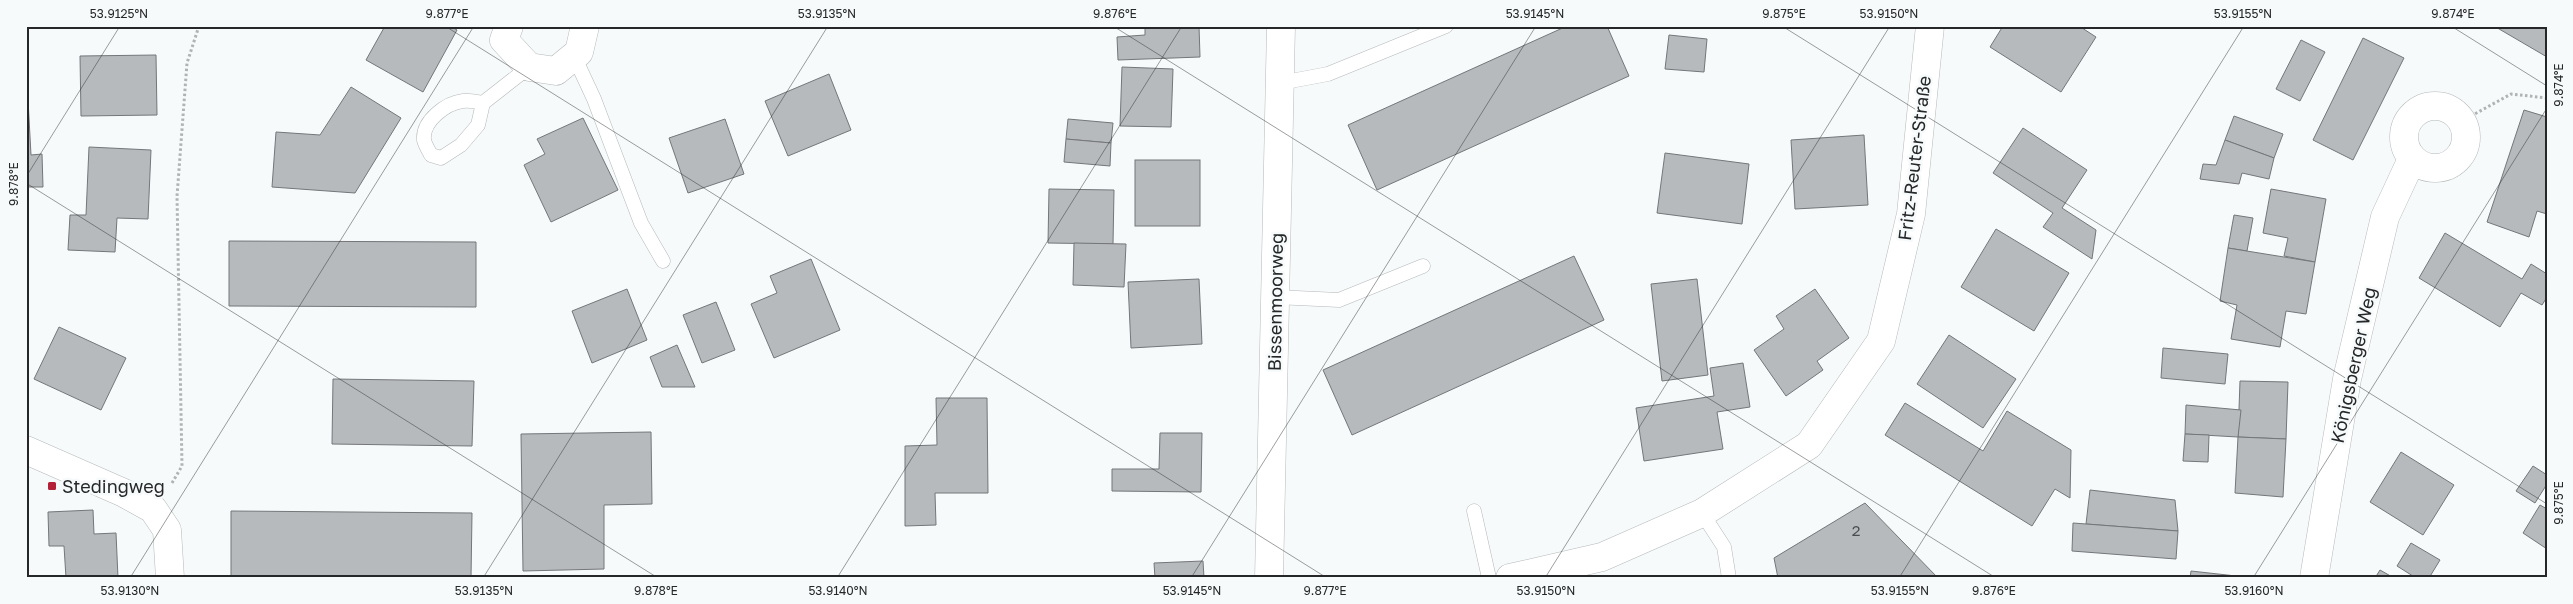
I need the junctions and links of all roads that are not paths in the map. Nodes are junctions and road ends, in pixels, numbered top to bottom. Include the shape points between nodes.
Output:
1 (509, 26) edge
2 (585, 26) edge
3 (1281, 26) edge
4 (1446, 26) edge
5 (1930, 26) edge
6 (574, 56) junction
7 (529, 67) junction
8 (1280, 83) junction
9 (483, 103) junction
10 (2412, 159) junction
11 (663, 261) dead end
12 (1424, 266) dead end
13 (1275, 297) junction
14 (26, 450) edge
15 (1474, 511) dead end
16 (1702, 513) junction
17 (170, 578) edge
18 (1269, 578) edge
19 (1489, 578) edge
20 (1510, 578) edge
21 (1729, 578) edge
22 (2314, 578) edge

1 - 7 street via 504,40
2 - 6 street via 579,52
3 - 8 street, Bissenmoorweg
4 - 8 lane via 1328,74
5 - 16 street, Fritz-Reuter-Straße via 1911,214 1881,341 1808,446
6 - 7 street via 556,71
6 - 11 lane via 594,99 641,223
7 - 9 lane
8 - 13 street, Bissenmoorweg
9 - 9 lane via 464,100 448,106 427,125 424,141 431,155 441,158 461,145 478,125
10 - 10 street via 2430,168 2450,165 2464,150 2466,130 2462,121 2446,107 2436,106 2416,112 2404,130 2406,151
10 - 22 street, Königsberger Weg via 2385,217 2349,370
12 - 13 lane via 1339,300
13 - 18 street, Bissenmoorweg
14 - 17 street via 153,509 167,530
15 - 19 lane
16 - 20 street, Fritz-Reuter-Straße via 1602,557
16 - 21 lane via 1724,547

